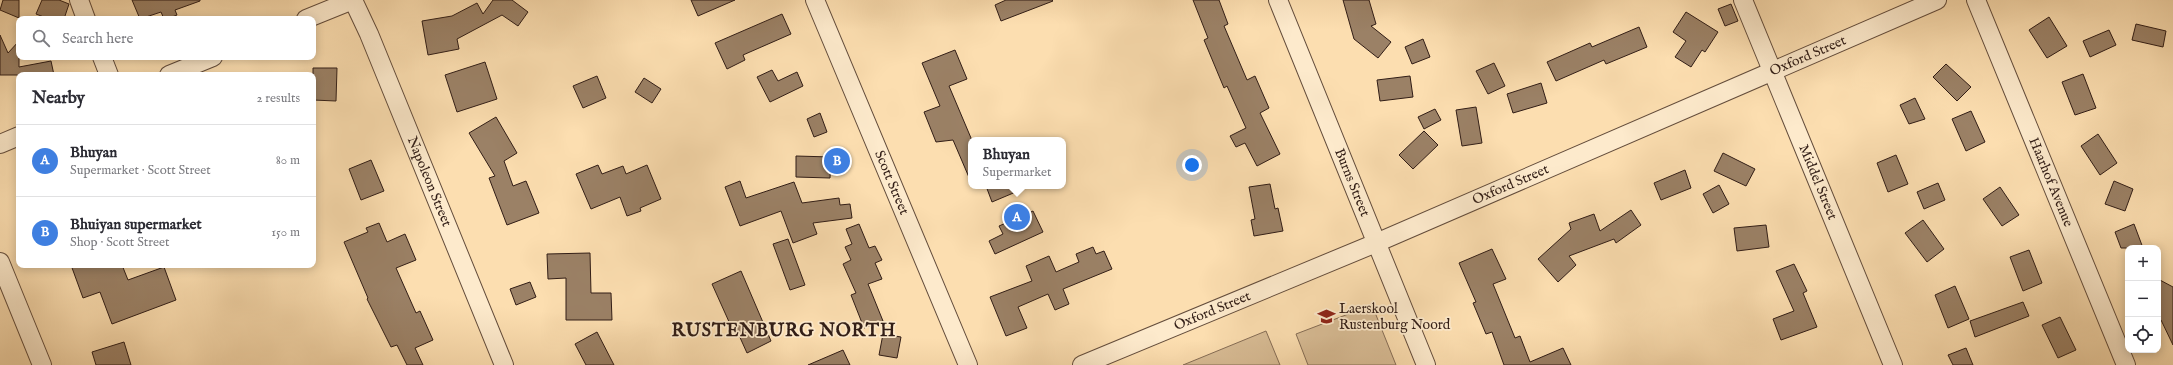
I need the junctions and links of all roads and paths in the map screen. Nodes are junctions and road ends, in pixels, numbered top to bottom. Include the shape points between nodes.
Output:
1 (79, 0) edge
2 (353, 0) edge
3 (815, 0) edge
4 (1278, 0) edge
5 (1743, 0) edge
6 (1937, 0) edge
7 (1976, 0) edge
8 (85, 16) edge
9 (313, 16) edge
10 (103, 60) edge
11 (206, 60) edge
12 (1772, 71) junction
13 (108, 72) edge
14 (176, 72) edge
15 (16, 137) edge
16 (0, 144) edge
17 (1376, 243) junction
18 (0, 262) edge
19 (42, 365) edge
20 (504, 365) edge
21 (968, 365) edge
22 (1082, 365) edge
23 (1426, 365) edge
24 (1893, 365) edge
25 (2126, 365) edge

1 - 8 street
2 - 9 street
2 - 20 street, Napoleon Street
3 - 21 street, Scott Street
4 - 17 street, Burns Street
5 - 12 street, Middel Street
6 - 12 street, Oxford Street
7 - 25 street, Haarhof Avenue
10 - 13 street
11 - 14 street
12 - 17 street, Oxford Street
12 - 24 street, Middel Street
15 - 16 street
17 - 22 street, Oxford Street
17 - 23 street, Burns Street
18 - 19 street

